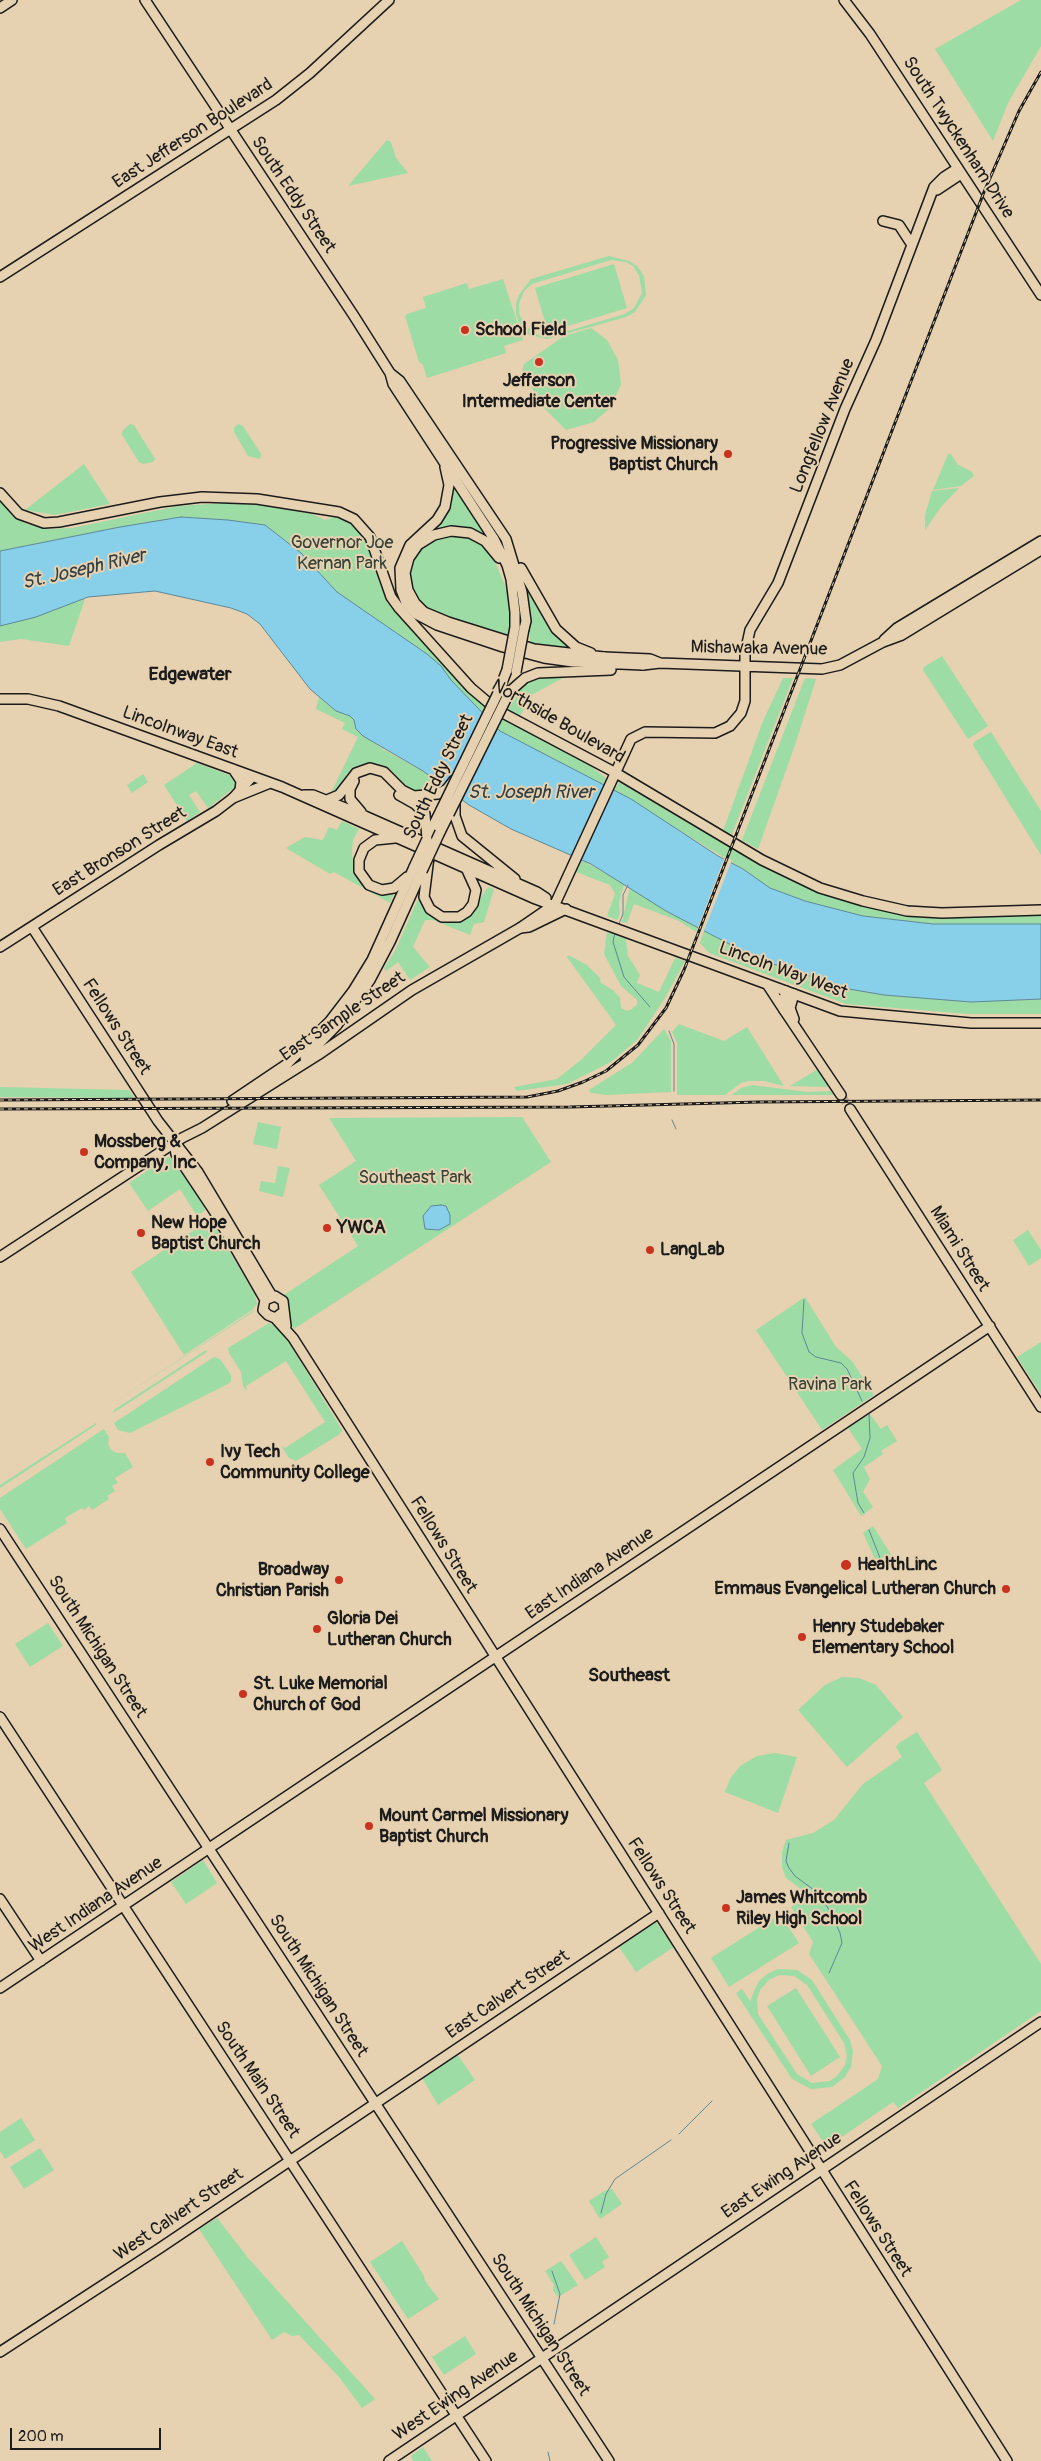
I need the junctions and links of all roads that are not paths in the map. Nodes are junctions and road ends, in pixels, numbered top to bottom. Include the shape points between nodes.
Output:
1 (12, 0) edge
2 (145, 0) edge
3 (389, 0) edge
4 (844, 0) edge
5 (0, 8) edge
6 (229, 130) junction
7 (960, 171) junction
8 (883, 221) dead end
9 (912, 245) junction
10 (0, 277) edge
11 (1041, 295) edge
12 (390, 373) junction
13 (442, 457) junction
14 (0, 493) edge
15 (1041, 541) edge
16 (1041, 550) edge
17 (512, 551) junction
18 (511, 579) junction
19 (882, 642) junction
20 (604, 657) junction
21 (660, 663) junction
22 (643, 665) junction
23 (745, 666) junction
24 (512, 671) junction
25 (508, 695) junction
26 (0, 699) edge
27 (233, 769) junction
28 (252, 777) junction
29 (614, 777) junction
30 (456, 778) junction
31 (270, 783) junction
32 (240, 791) junction
33 (301, 794) junction
34 (233, 798) junction
35 (327, 800) junction
36 (448, 813) junction
37 (365, 816) junction
38 (433, 829) junction
39 (399, 838) junction
40 (466, 868) junction
41 (419, 871) junction
42 (520, 885) junction
43 (555, 904) junction
44 (566, 908) junction
45 (1041, 910) edge
46 (32, 927) junction
47 (520, 928) junction
48 (0, 947) edge
49 (767, 984) junction
50 (790, 992) junction
51 (784, 1010) junction
52 (1041, 1022) edge
53 (801, 1033) junction
54 (281, 1077) junction
55 (841, 1095) tunnel mouth
56 (850, 1109) tunnel mouth
57 (178, 1141) junction
58 (0, 1257) edge
59 (269, 1298) junction
60 (283, 1312) junction
61 (275, 1318) junction
62 (990, 1326) junction
63 (288, 1329) junction
64 (1041, 1407) edge
65 (0, 1529) edge
66 (496, 1657) junction
67 (0, 1717) edge
68 (209, 1849) junction
69 (0, 1898) edge
70 (124, 1907) junction
71 (659, 1913) junction
72 (41, 1961) junction
73 (0, 1988) edge
74 (1041, 2022) edge
75 (376, 2103) junction
76 (290, 2160) junction
77 (821, 2170) junction
78 (0, 2352) edge
79 (542, 2357) junction
80 (457, 2415) junction
81 (389, 2461) edge
82 (486, 2461) edge
83 (608, 2461) edge
84 (1007, 2461) edge

1 - 5 main road
2 - 6 main road, South Eddy Street
3 - 6 main road, East Jefferson Boulevard via 305,77
4 - 7 main road, South Twyckenham Drive
6 - 10 main road, East Jefferson Boulevard
6 - 12 main road, South Eddy Street
7 - 9 main road, Longfellow Avenue via 939,182
7 - 11 main road, South Twyckenham Drive
8 - 9 main road via 898,226
9 - 23 main road, Longfellow Avenue via 778,583 750,630
12 - 13 main road, South Eddy Street
12 - 17 main road, South Eddy Street via 400,380 484,503
13 - 18 main road, South Eddy Street via 494,539
13 - 22 main road via 449,485 445,508 410,545 400,568 401,590 406,603 416,614 437,625 537,656 574,662
14 - 29 main road, Northside Boulevard via 19,514 37,522 59,522 202,497 257,499 339,512 354,519 370,537 392,598 399,608 479,696 497,710
15 - 19 main road, Mishawaka Avenue via 897,628
16 - 19 main road, Mishawaka Avenue via 902,635
17 - 20 main road via 556,630 576,647
17 - 24 main road, South Eddy Street, bridge via 522,592 524,630
18 - 20 main road via 491,547 477,536 461,531 442,532 425,540 413,551 405,574 415,603 434,617 534,649
18 - 24 main road, South Eddy Street, bridge via 514,604
19 - 23 main road, Mishawaka Avenue via 835,667
20 - 21 main road, Mishawaka Avenue via 650,659
21 - 22 main road, Mishawaka Avenue
21 - 23 main road, Mishawaka Avenue
22 - 25 main road via 617,670 538,673 526,678
23 - 29 main road, Longfellow Avenue via 744,707 730,726 715,733 645,732 636,735 630,741
24 - 25 main road, South Eddy Street
24 - 30 main road, South Eddy Street, bridge
25 - 36 main road, South Eddy Street, bridge
26 - 27 main road, Lincolnway East via 48,703
27 - 28 main road, Lincolnway East
27 - 32 main road via 241,780
28 - 31 main road, Lincolnway East
28 - 32 main road, East Bronson Street
29 - 43 main road
29 - 45 main road, Northside Boulevard via 770,864 844,896 887,907 926,912
30 - 35 main road, bridge via 438,794 419,797 402,790 384,772 370,768 356,772 339,795
30 - 36 main road, South Eddy Street, bridge
31 - 33 main road, Lincolnway East
31 - 34 main road
32 - 34 main road, East Bronson Street
33 - 35 main road, Lincoln Way West
33 - 39 main road, Lincoln Way West
34 - 46 main road, East Bronson Street
35 - 37 main road, Lincoln Way West
36 - 38 main road, South Eddy Street
36 - 42 main road via 462,836
37 - 38 main road via 352,802 350,789 355,780 370,774 379,776 399,795 415,804
37 - 42 main road, Lincoln Way West
38 - 41 main road, South Eddy Street, bridge via 427,839
38 - 41 main road, South Eddy Street, bridge via 429,855
39 - 40 main road, Lincoln Way West
39 - 41 main road via 375,840 364,848 358,860 362,877 369,885 387,890
40 - 41 main road via 474,883 475,899 467,912 454,918 437,915 428,906
40 - 43 main road, Lincoln Way West via 533,898
41 - 54 main road, South Eddy Street via 380,964 351,1009 323,1041
41 - 57 main road, South Eddy Street via 372,960 330,1022 287,1064 199,1123
42 - 43 main road, Lincoln Way West
43 - 44 main road, Lincoln Way West
43 - 47 main road, East Sample Street
44 - 47 main road via 529,927
44 - 49 main road, Lincoln Way West
46 - 48 main road, East Bronson Street
46 - 57 main road, Fellows Street
47 - 54 main road, East Sample Street via 435,976
49 - 50 main road, Lincoln Way West
49 - 51 main road
50 - 51 main road
50 - 52 main road, Lincoln Way West via 840,1011 864,1014 971,1023
50 - 53 main road via 790,1008
51 - 53 main road
53 - 55 main road
54 - 57 main road, East Sample Street
56 - 62 main road, Miami Street
57 - 58 main road, East Sample Street
57 - 59 main road, Fellows Street via 176,1154
59 - 60 main road via 283,1301
59 - 61 main road via 263,1307 265,1313
60 - 61 main road
60 - 63 main road, Fellows Street
61 - 63 main road, Fellows Street
62 - 64 main road, Miami Street
62 - 66 main road, East Indiana Avenue
63 - 66 main road, Fellows Street
65 - 68 main road, South Michigan Street
66 - 68 main road, East Indiana Avenue
66 - 71 main road, Fellows Street
67 - 70 main road, South Main Street
68 - 70 main road, West Indiana Avenue
68 - 75 main road, South Michigan Street
69 - 72 main road
70 - 72 main road, West Indiana Avenue
70 - 76 main road, South Main Street
71 - 75 main road, East Calvert Street
71 - 77 main road, Fellows Street
72 - 73 main road, West Indiana Avenue
74 - 77 main road, East Ewing Avenue
75 - 76 main road, West Calvert Street
75 - 79 main road, South Michigan Street
76 - 78 main road, West Calvert Street
76 - 80 main road, South Main Street
77 - 79 main road, East Ewing Avenue
77 - 84 main road, Fellows Street
79 - 80 main road, West Ewing Avenue
79 - 83 main road, South Michigan Street
80 - 81 main road, West Ewing Avenue
80 - 82 main road, South Main Street

